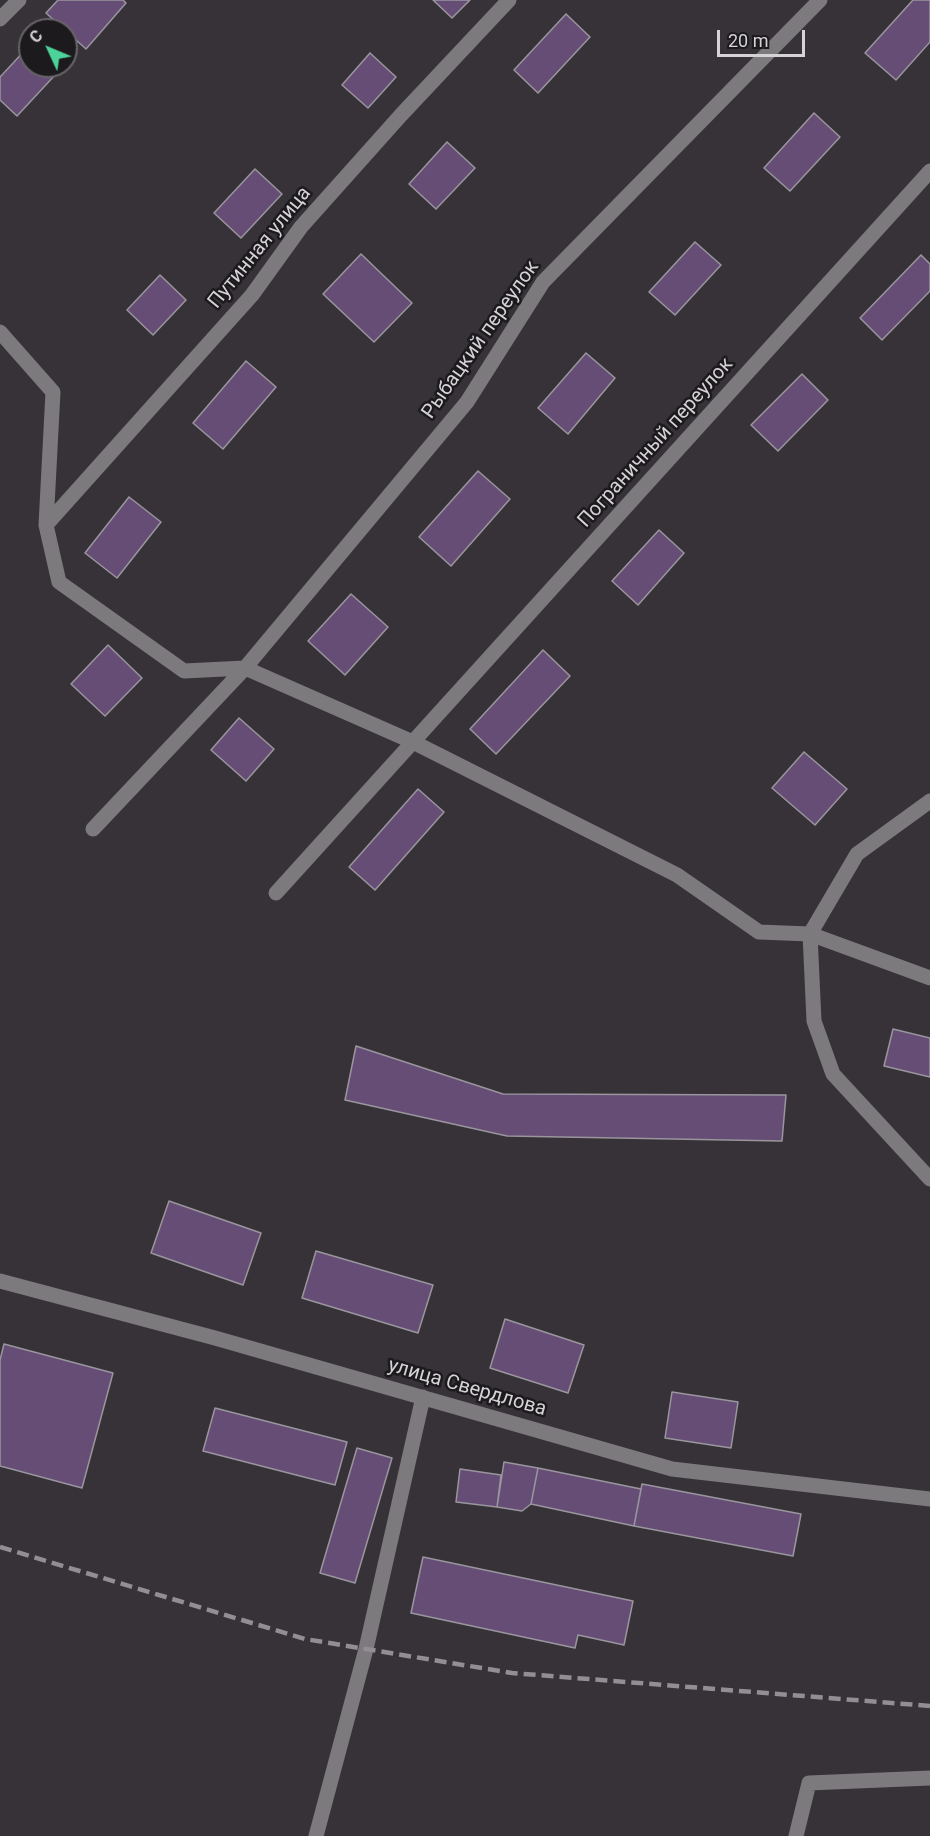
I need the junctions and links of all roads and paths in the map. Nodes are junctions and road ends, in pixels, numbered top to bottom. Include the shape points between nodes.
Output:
1 (18, 0) edge
2 (509, 0) edge
3 (820, 0) edge
4 (0, 19) edge
5 (930, 171) edge
6 (0, 332) edge
7 (46, 525) junction
8 (245, 668) junction
9 (413, 742) junction
10 (930, 801) edge
11 (93, 829) dead end
12 (276, 893) dead end
13 (810, 934) junction
14 (930, 978) edge
15 (930, 1179) edge
16 (0, 1281) edge
17 (423, 1397) junction
18 (930, 1499) edge
19 (930, 1778) edge
20 (316, 1836) edge
21 (796, 1836) edge

1 - 4 street
2 - 7 street, Путинная улица via 301,226 252,295
3 - 8 street, Рыбацкий переулок via 543,282 467,402
5 - 9 street, Пограничный переулок
6 - 7 street via 53,392
7 - 8 street via 59,582 184,670
8 - 9 street
8 - 11 street, Рыбацкий переулок
9 - 12 street, Пограничный переулок
9 - 13 street via 676,875 759,932
10 - 13 street via 857,854
13 - 14 street
13 - 15 street via 814,1021 833,1074
16 - 17 street, улица Свердлова
17 - 18 street, улица Свердлова via 672,1469
17 - 20 street via 366,1649
19 - 21 street via 808,1783

